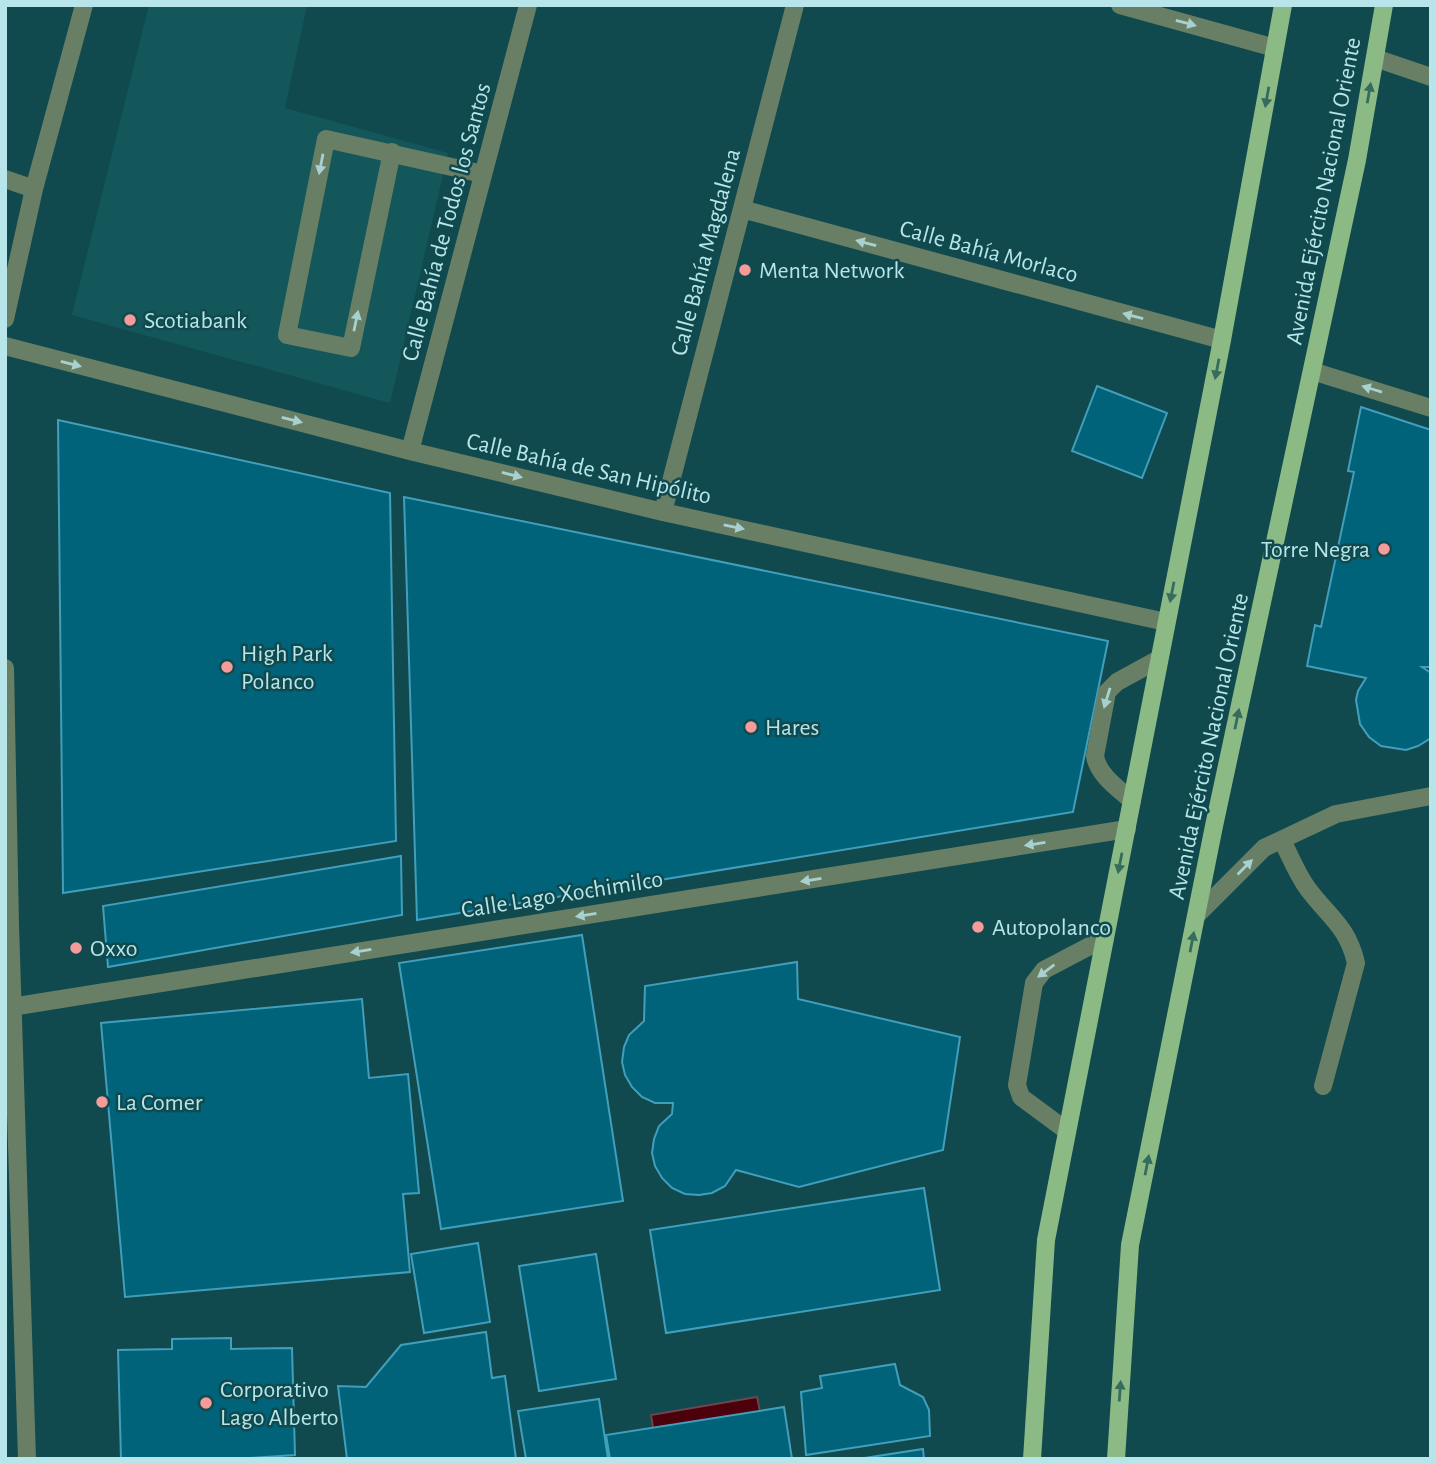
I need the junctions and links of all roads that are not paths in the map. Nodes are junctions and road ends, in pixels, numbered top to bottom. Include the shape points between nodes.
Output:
1 (84, 5) edge
2 (528, 5) edge
3 (795, 5) edge
4 (1120, 5) edge
5 (1283, 5) edge
6 (1384, 5) edge
7 (1275, 48) junction
8 (1375, 58) junction
9 (1431, 77) edge
10 (392, 152) junction
11 (484, 174) junction
12 (5, 179) edge
13 (34, 189) junction
14 (742, 209) junction
15 (5, 319) edge
16 (1222, 340) junction
17 (5, 346) edge
18 (1312, 372) junction
19 (1431, 408) edge
20 (410, 451) junction
21 (663, 512) junction
22 (1166, 622) junction
23 (1159, 659) junction
24 (5, 668) edge
25 (1431, 796) edge
26 (1132, 801) junction
27 (1127, 829) junction
28 (1282, 840) junction
29 (1197, 915) junction
30 (8, 925) edge
31 (1105, 939) junction
32 (9, 1008) edge
33 (1323, 1086) dead end
34 (1067, 1131) junction
35 (27, 1459) edge
36 (1032, 1459) edge
37 (1116, 1459) edge

1 - 13 street
2 - 11 street, Calle Bahía de Todos los Santos
3 - 14 street, Calle Bahía Magdalena
4 -> 7 street
5 - 7 main road
6 - 8 main road, Avenida Ejército Nacional Oriente
7 -> 16 main road
8 - 9 street
18 -> 8 main road, Avenida Ejército Nacional Oriente
10 -> 10 street via 326,139 287,335 351,348
10 - 11 street
11 - 20 street, Calle Bahía de Todos los Santos
12 - 13 street
13 - 15 street
16 -> 14 street, Calle Bahía Morlaco
14 - 21 street, Calle Bahía Magdalena
16 -> 22 main road
17 -> 20 street, Calle Bahía de San Hipólito
19 -> 18 street
29 -> 18 main road, Avenida Ejército Nacional Oriente
20 -> 21 street, Calle Bahía de San Hipólito
21 -> 22 street, Calle Bahía de San Hipólito
22 - 23 main road
23 - 26 main road
23 -> 26 street via 1107,692 1097,765
24 - 30 street
25 - 28 street via 1336,814
26 - 27 main road
27 -> 31 main road
27 -> 32 street, Calle Lago Xochimilco
29 -> 28 street via 1264,848
28 - 33 street via 1307,888 1346,933 1356,963
37 -> 29 main road, Avenida Ejército Nacional Oriente via 1130,1245
30 - 32 street
31 - 34 main road
31 -> 34 street via 1044,970 1034,984 1018,1092
32 - 35 street
34 - 36 main road via 1046,1240

